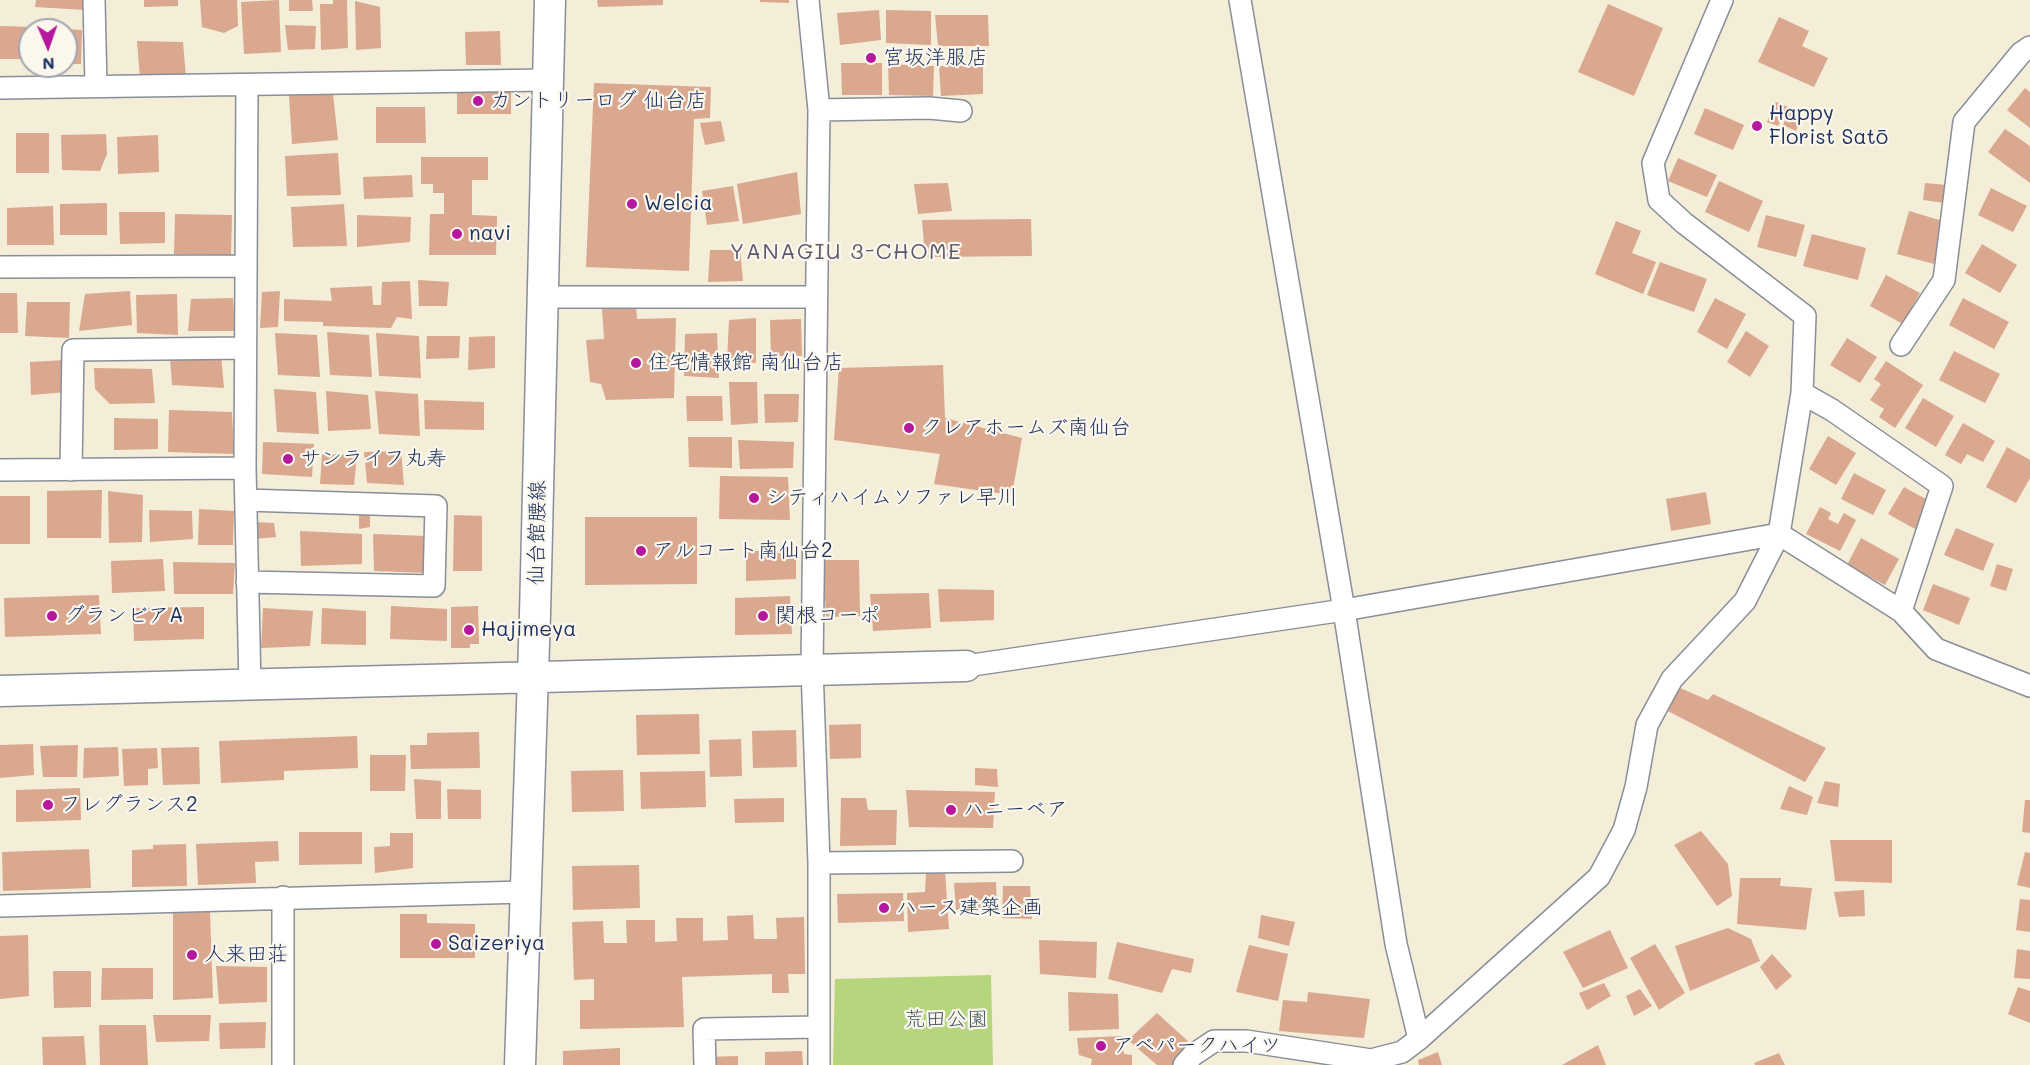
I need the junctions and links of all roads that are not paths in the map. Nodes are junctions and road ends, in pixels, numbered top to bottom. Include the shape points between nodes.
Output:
1 (94, 0) edge
2 (550, 0) edge
3 (808, 0) edge
4 (1240, 0) edge
5 (1722, 0) edge
6 (2030, 47) edge
7 (547, 80) junction
8 (247, 85) junction
9 (96, 86) junction
10 (0, 88) edge
11 (819, 110) junction
12 (961, 111) dead end
13 (245, 266) junction
14 (0, 267) edge
15 (543, 297) junction
16 (815, 297) junction
17 (1901, 345) dead end
18 (245, 348) junction
19 (1802, 393) junction
20 (245, 468) junction
21 (0, 470) edge
22 (71, 470) junction
23 (246, 500) junction
24 (1779, 534) junction
25 (247, 582) junction
26 (1344, 610) junction
27 (1901, 611) junction
28 (966, 666) joint
29 (812, 668) junction
30 (533, 678) junction
31 (250, 685) junction
32 (2030, 686) edge
33 (0, 691) edge
34 (1012, 861) dead end
35 (819, 863) junction
36 (525, 892) junction
37 (283, 897) junction
38 (0, 906) edge
39 (818, 1027) junction
40 (1419, 1039) junction
41 (283, 1065) edge
42 (520, 1065) edge
43 (705, 1065) edge
44 (819, 1065) edge
45 (1185, 1065) edge

1 - 9 street
2 - 7 main road, 仙台館腰線
3 - 11 street
4 - 26 street
5 - 19 street via 1653,163 1659,200 1805,316
6 - 17 street via 1964,122 1944,280
7 - 8 street
7 - 15 main road, 仙台館腰線
8 - 9 street
8 - 13 street
9 - 10 street
11 - 12 street
11 - 16 street
13 - 14 street
13 - 18 street
15 - 16 street
15 - 30 main road, 仙台館腰線
16 - 29 street
18 - 20 street
18 - 22 street via 73,350
19 - 24 street
19 - 27 street via 1942,486
20 - 22 street
20 - 23 street
21 - 22 street
23 - 25 street
23 - 25 street via 436,506 434,586
24 - 26 street
24 - 27 street
24 - 40 street via 1745,601 1672,679 1647,725 1624,830 1599,878
25 - 31 street
26 - 28 street
26 - 40 street via 1396,944
27 - 32 street via 1936,649
28 - 29 main road
29 - 30 main road
29 - 35 street
30 - 31 main road
30 - 36 main road, 仙台館腰線
31 - 33 main road
34 - 35 street
35 - 39 street
36 - 37 street
36 - 42 main road, 仙台館腰線
37 - 38 street
37 - 41 street
39 - 43 street via 704,1029
39 - 44 street
40 - 45 street via 1402,1052 1371,1060 1246,1041 1214,1041 1192,1055

